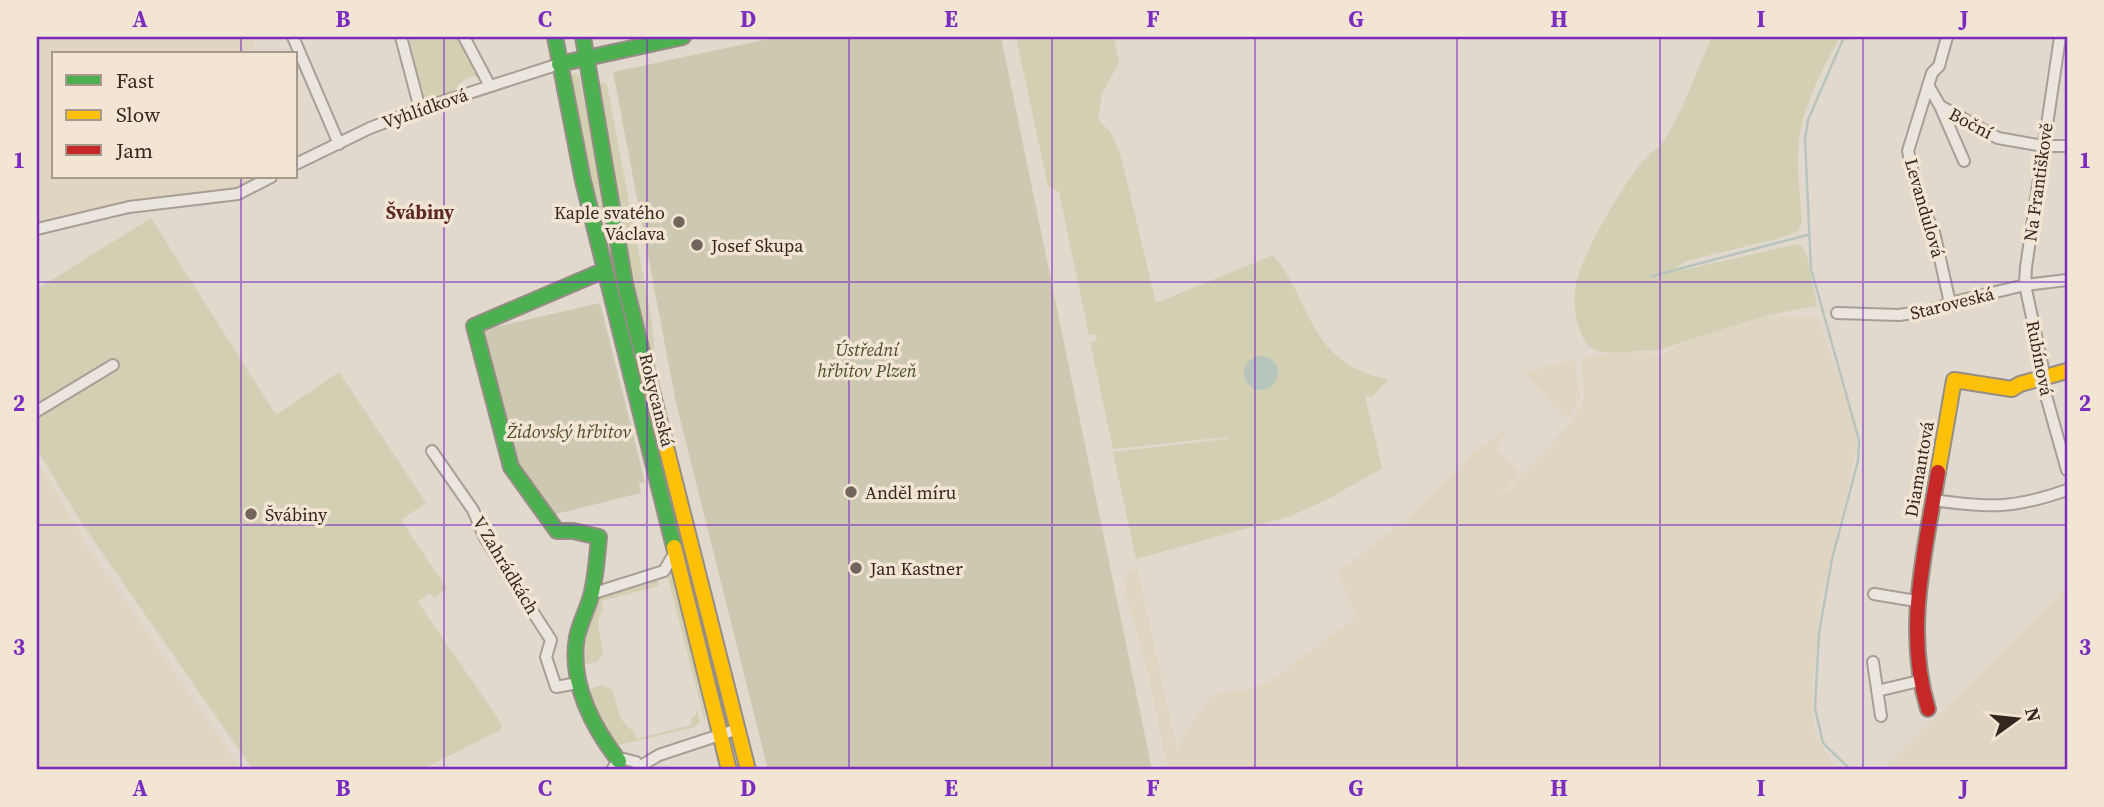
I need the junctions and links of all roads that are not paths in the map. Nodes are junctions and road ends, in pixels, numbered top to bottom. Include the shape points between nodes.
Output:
1 (293, 37) edge
2 (401, 37) edge
3 (464, 37) edge
4 (555, 37) edge
5 (583, 37) edge
6 (683, 37) edge
7 (1947, 37) edge
8 (2060, 37) edge
9 (586, 58) junction
10 (559, 64) junction
11 (1928, 85) junction
12 (490, 86) junction
13 (1940, 106) junction
14 (420, 109) junction
15 (339, 144) junction
16 (2043, 146) junction
17 (2067, 146) edge
18 (1964, 161) dead end
19 (298, 163) edge
20 (269, 178) edge
21 (37, 229) edge
22 (598, 273) dead end
23 (2067, 280) edge
24 (2025, 285) junction
25 (1950, 303) junction
26 (1837, 313) dead end
27 (113, 365) dead end
28 (2067, 371) edge
29 (2042, 378) junction
30 (37, 411) edge
31 (432, 451) dead end
32 (2067, 470) edge
33 (2067, 490) edge
34 (1933, 500) junction
35 (675, 552) junction
36 (591, 594) junction
37 (1874, 594) dead end
38 (1916, 601) junction
39 (1873, 662) dead end
40 (1919, 681) junction
41 (578, 683) junction
42 (1877, 691) junction
43 (1928, 709) dead end
44 (1881, 716) dead end
45 (738, 729) junction
46 (720, 734) junction
47 (616, 766) edge
48 (640, 769) edge
49 (729, 770) edge
50 (748, 770) edge

1 - 15 street
2 - 14 street
3 - 12 street
4 - 10 main road, Rokycanská
5 - 9 main road, Rokycanská
6 - 9 main road
7 - 11 street, Levandulová via 1940,66
8 - 16 street, Na Františkově
9 - 10 main road
9 - 45 main road, Rokycanská via 628,295
10 - 12 street, Vyhlídková
10 - 35 main road, Rokycanská via 583,181
11 - 13 street, Boční
11 - 25 street, Levandulová via 1908,151
12 - 14 street, Vyhlídková
13 - 16 street, Boční via 1998,138
13 - 18 street
14 - 15 street, Vyhlídková
15 - 19 street, Vyhlídková
16 - 17 street, Boční
16 - 24 street, Na Františkově
20 - 21 street via 238,194 129,207
22 - 36 main road via 474,326 511,467 557,531 599,537
23 - 24 street, Staroveská
24 - 25 street, Staroveská
24 - 29 street, Rubínová
25 - 26 street, Staroveská via 1899,315
27 - 30 street
28 - 29 main road, Diamantová
29 - 32 street, Rubínová
29 - 34 main road, Diamantová via 2011,389 1954,380
31 - 41 street, V Zahrádkách via 551,640 546,657 556,687
33 - 34 street via 2007,506
34 - 38 main road, Diamantová
35 - 36 street via 664,571
35 - 46 main road, Rokycanská
36 - 41 main road via 577,637
37 - 38 street
38 - 40 main road, Diamantová
39 - 42 street
40 - 42 street
40 - 43 main road, Diamantová
41 - 47 main road
42 - 44 street
45 - 46 street
45 - 50 main road, Rokycanská
46 - 48 street via 659,755
46 - 49 main road, Rokycanská
47 - 48 street via 630,760

